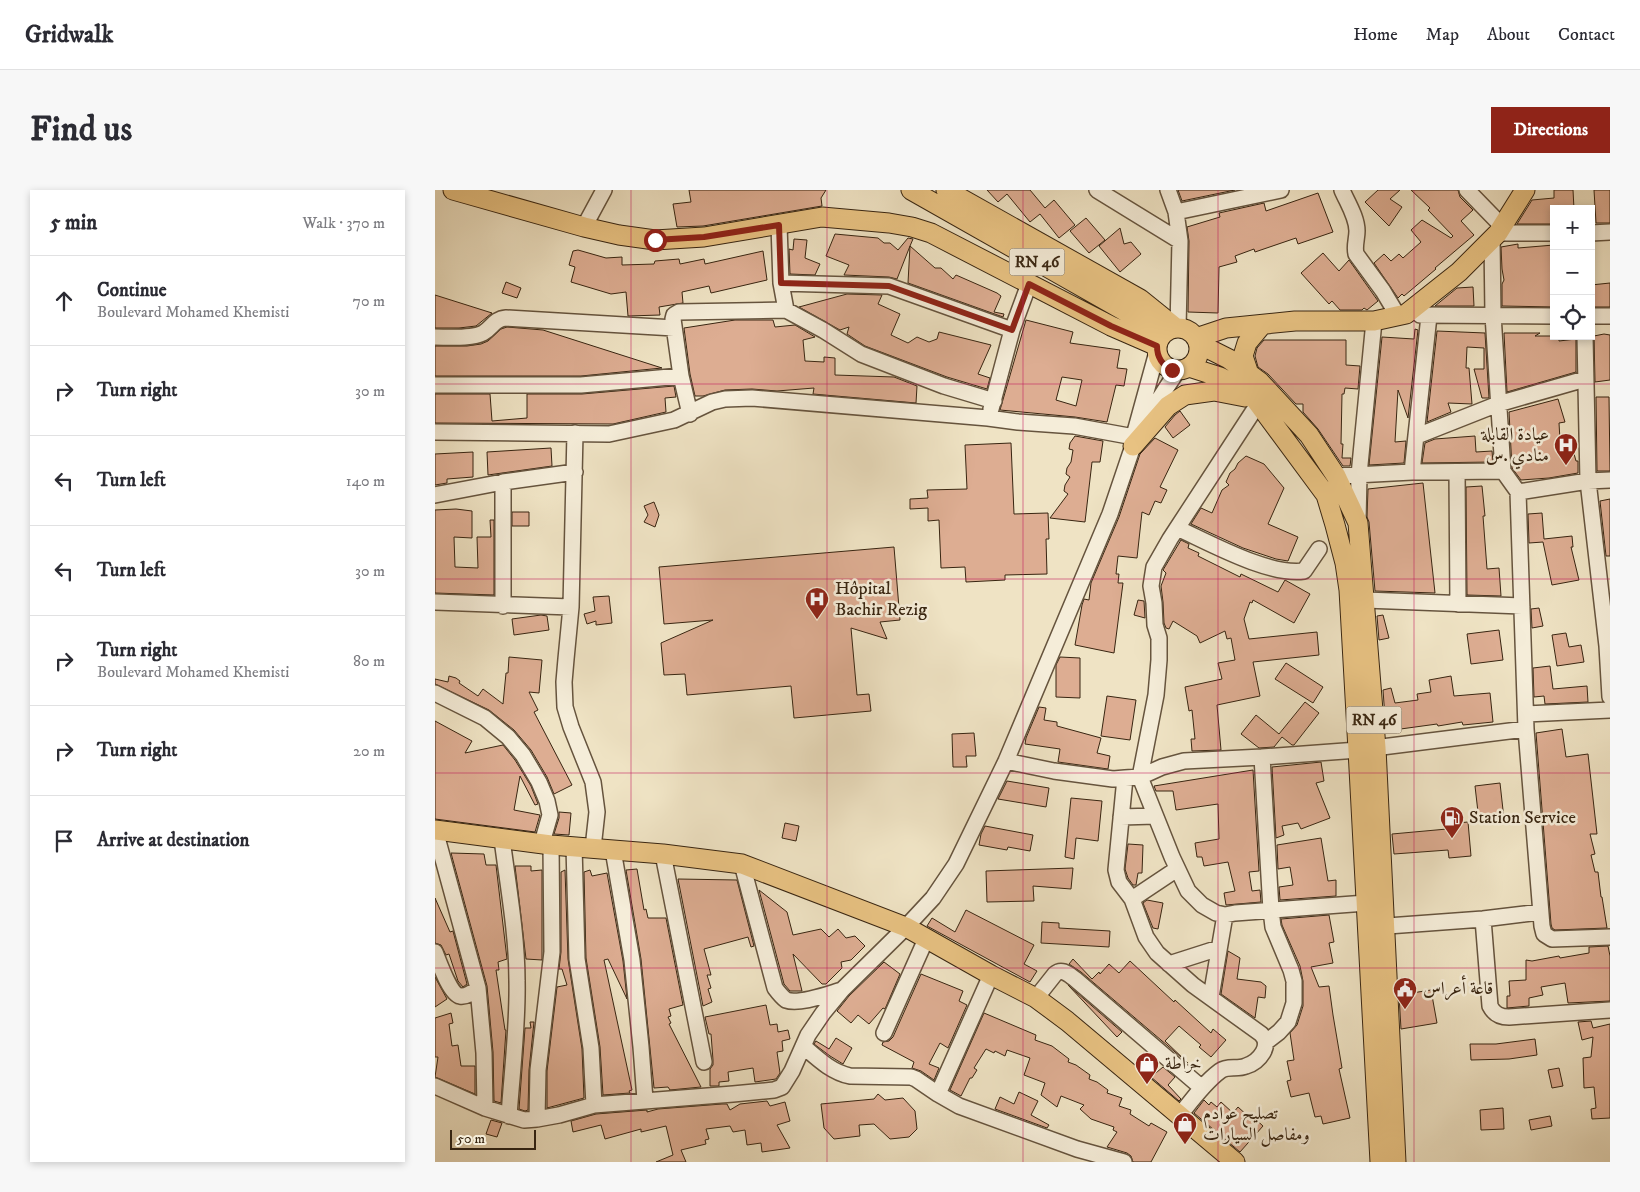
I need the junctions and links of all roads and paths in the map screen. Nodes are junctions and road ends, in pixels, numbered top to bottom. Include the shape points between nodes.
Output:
1 (453, 190) edge
2 (603, 190) edge
3 (911, 190) edge
4 (946, 190) edge
5 (1097, 190) edge
6 (1168, 190) edge
7 (1281, 190) edge
8 (1342, 190) edge
9 (1467, 190) edge
10 (1525, 190) edge
11 (1176, 212) junction
12 (779, 225) junction
13 (584, 227) junction
14 (1595, 232) edge
15 (1610, 232) edge
16 (1498, 233) junction
17 (1550, 233) edge
18 (1180, 241) junction
19 (781, 283) junction
20 (1029, 284) junction
21 (786, 310) junction
22 (1402, 315) junction
23 (1493, 315) junction
24 (1429, 316) junction
25 (1550, 316) edge
26 (1595, 316) edge
27 (1610, 316) edge
28 (1374, 322) junction
29 (1262, 324) junction
30 (674, 328) junction
31 (1012, 330) junction
32 (435, 338) edge
33 (1166, 338) junction
34 (1585, 340) edge
35 (1198, 341) junction
36 (1183, 369) junction
37 (1247, 371) junction
38 (681, 376) junction
39 (1585, 379) junction
40 (435, 385) edge
41 (994, 401) junction
42 (1257, 402) junction
43 (1498, 404) junction
44 (690, 414) junction
45 (988, 418) junction
46 (435, 432) edge
47 (575, 433) junction
48 (1417, 436) junction
49 (1133, 441) junction
50 (1503, 471) junction
51 (575, 472) junction
52 (1412, 472) junction
53 (1457, 472) junction
54 (1336, 476) junction
55 (1359, 476) junction
56 (1610, 480) edge
57 (1588, 481) junction
58 (503, 482) junction
59 (1518, 492) junction
60 (435, 495) edge
61 (1358, 523) junction
62 (1177, 528) junction
63 (1319, 549) dead end
64 (1603, 558) edge
65 (1365, 600) junction
66 (435, 602) edge
67 (1457, 604) junction
68 (503, 606) junction
69 (1522, 606) junction
70 (571, 607) junction
71 (1608, 646) edge
72 (435, 693) edge
73 (1610, 697) edge
74 (1610, 710) edge
75 (1526, 714) junction
76 (1527, 729) junction
77 (1367, 749) junction
78 (1262, 758) junction
79 (1006, 761) junction
80 (1132, 778) junction
81 (1155, 816) junction
82 (1121, 817) junction
83 (435, 830) edge
84 (502, 840) junction
85 (547, 844) junction
86 (574, 846) junction
87 (593, 848) junction
88 (613, 850) junction
89 (663, 854) junction
90 (742, 864) junction
91 (1177, 869) junction
92 (1132, 899) junction
93 (1366, 903) junction
94 (1271, 910) junction
95 (1540, 912) junction
96 (1225, 915) junction
97 (1483, 919) junction
98 (906, 927) junction
99 (1376, 927) junction
100 (1610, 937) edge
101 (926, 939) junction
102 (1219, 948) junction
103 (435, 952) edge
104 (1169, 964) junction
105 (991, 975) junction
106 (478, 988) junction
107 (842, 990) junction
108 (1211, 996) junction
109 (1036, 998) junction
110 (1610, 1010) edge
111 (884, 1033) dead end
112 (1266, 1042) junction
113 (803, 1046) junction
114 (704, 1062) dead end
115 (435, 1086) edge
116 (1202, 1088) junction
117 (938, 1094) junction
118 (645, 1100) junction
119 (594, 1105) junction
120 (485, 1108) junction
121 (1180, 1115) junction
122 (509, 1116) junction
123 (537, 1119) junction
124 (1124, 1162) edge
125 (1235, 1162) edge
126 (1380, 1162) edge
127 (1397, 1162) edge

1 - 13 main road
2 - 13 street
3 - 33 main road, RN 46 via 1129,313
4 - 33 main road, RN 46 via 1140,299
5 - 18 street
6 - 11 street
7 - 11 street
8 - 22 street via 1356,222 1356,254
9 - 16 street
10 - 16 main road
11 - 18 street
12 - 13 main road via 704,237 655,240
12 - 19 street
12 - 20 main road via 822,217 912,227 931,233
14 - 15 street
16 - 17 street
16 - 22 main road via 1459,272
16 - 23 street
18 - 33 street
19 - 21 street
19 - 31 street via 889,286
20 - 31 street
20 - 33 main road via 1111,326
21 - 30 street via 679,312 673,316
21 - 41 street via 861,354 944,386
22 - 24 street
22 - 28 main road
23 - 24 street
23 - 25 street
23 - 43 street
24 - 48 street
26 - 27 street
28 - 29 main road
28 - 55 street
29 - 35 main road via 1226,328
29 - 37 main road via 1247,343 1243,356
30 - 32 street via 506,318 495,322 481,334
30 - 38 street
31 - 41 street
33 - 35 main road via 1189,330
33 - 36 main road via 1159,358 1167,367
33 - 49 street
34 - 39 street
35 - 36 main road via 1198,357
35 - 37 main road, RN 46
36 - 42 main road, RN 46 via 1220,377
36 - 49 street via 1159,399
37 - 54 main road, RN 46 via 1309,435
38 - 40 street via 581,385
38 - 44 street
39 - 43 street
39 - 57 street
41 - 45 street
42 - 49 main road via 1214,391 1185,395
42 - 62 street
42 - 77 main road, RN 46 via 1326,495 1345,563
43 - 48 street
43 - 50 street
44 - 45 street via 712,402 752,398
44 - 47 street via 609,434
45 - 49 street via 1074,426
46 - 47 street
47 - 51 street
48 - 52 street
49 - 79 street via 1110,514
50 - 53 street
50 - 59 street
51 - 58 street
51 - 70 street
52 - 53 street
52 - 55 street
53 - 67 street
54 - 55 street
54 - 61 main road, RN 46
55 - 61 street
56 - 57 street
57 - 59 street
57 - 64 street
58 - 60 street
58 - 68 street
59 - 69 street
61 - 65 main road, RN 46
62 - 63 street via 1279,570 1304,571
62 - 80 street via 1154,568 1151,586 1159,638 1156,695
64 - 71 street
65 - 67 street
65 - 77 main road, RN 46
66 - 68 street
67 - 69 street
68 - 70 street
69 - 75 street
70 - 87 street via 565,659 565,707 593,782 597,812
71 - 73 street
72 - 85 street via 485,718 523,755 547,801 550,815
74 - 75 street
75 - 76 street
76 - 77 street
76 - 95 street
77 - 78 street
77 - 93 main road, RN 46
77 - 99 main road, RN 46
78 - 80 street via 1184,761
78 - 94 street
79 - 80 street via 1113,779
79 - 98 street via 956,864 933,898
80 - 81 street
80 - 82 street
81 - 82 street
81 - 91 street
82 - 92 street via 1116,870 1119,882
83 - 84 main road
83 - 106 street
84 - 85 main road
84 - 122 street via 517,980
85 - 86 main road
85 - 123 street via 552,952 538,1070
86 - 87 main road
86 - 119 street via 577,959 591,1048
87 - 88 main road
88 - 89 main road
88 - 118 street via 632,960
89 - 90 main road
89 - 114 street
90 - 98 main road
90 - 107 street via 775,988 781,996 787,1000 803,1000
91 - 92 street
91 - 96 street via 1188,892 1217,914
92 - 104 street via 1146,937
93 - 94 street
93 - 99 main road, RN 46
94 - 96 street
94 - 112 street via 1273,928 1294,981 1294,1003 1288,1022
95 - 97 street
95 - 100 street via 1543,932 1552,939
96 - 102 street
97 - 99 street
97 - 110 street via 1490,1006 1495,1014 1509,1017
98 - 101 main road
98 - 107 street
99 - 126 main road, RN 46
99 - 127 main road, RN 46
101 - 105 main road
101 - 111 street
102 - 104 street
102 - 108 street
103 - 106 street via 455,993 462,996
104 - 108 street
105 - 109 main road
105 - 117 street
106 - 120 street
107 - 113 street via 823,1012
108 - 112 street via 1261,1034
109 - 116 street via 1055,974 1063,972
109 - 121 main road
112 - 116 street via 1263,1053 1255,1061 1246,1066 1224,1068
113 - 117 street via 841,1074 911,1077
113 - 118 street via 787,1081 774,1090
115 - 120 street
116 - 121 street
117 - 124 street via 959,1106 1077,1149
118 - 119 street
119 - 123 street
120 - 122 street
121 - 125 main road
122 - 123 street

